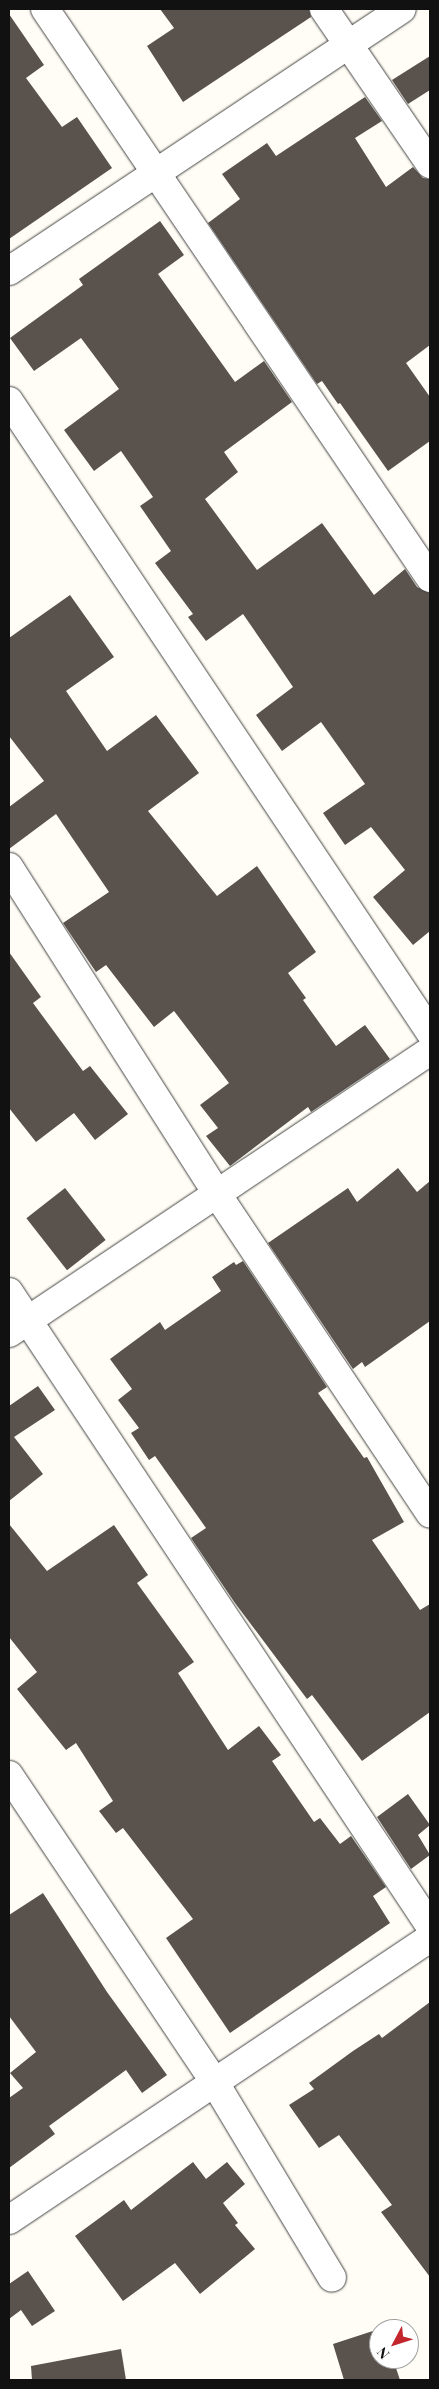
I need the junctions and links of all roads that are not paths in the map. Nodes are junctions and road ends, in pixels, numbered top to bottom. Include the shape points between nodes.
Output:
1 (45, 9) edge
2 (324, 9) edge
3 (402, 9) edge
4 (348, 45) junction
5 (430, 164) edge
6 (158, 172) junction
7 (9, 271) edge
8 (9, 401) edge
9 (430, 578) edge
10 (9, 867) edge
11 (430, 1032) edge
12 (430, 1051) edge
13 (217, 1194) junction
14 (9, 1292) edge
15 (18, 1326) edge
16 (430, 1513) edge
17 (9, 1775) edge
18 (430, 1926) edge
19 (430, 1938) edge
20 (215, 2083) junction
21 (9, 2220) edge
22 (332, 2278) dead end

1 - 6 street
2 - 4 street
3 - 4 street
4 - 5 street
4 - 6 street
6 - 7 street
6 - 9 street
8 - 11 street
10 - 13 street
12 - 13 street
13 - 15 street
13 - 16 street
14 - 15 street
15 - 18 street
17 - 20 street
19 - 20 street
20 - 21 street
20 - 22 street

